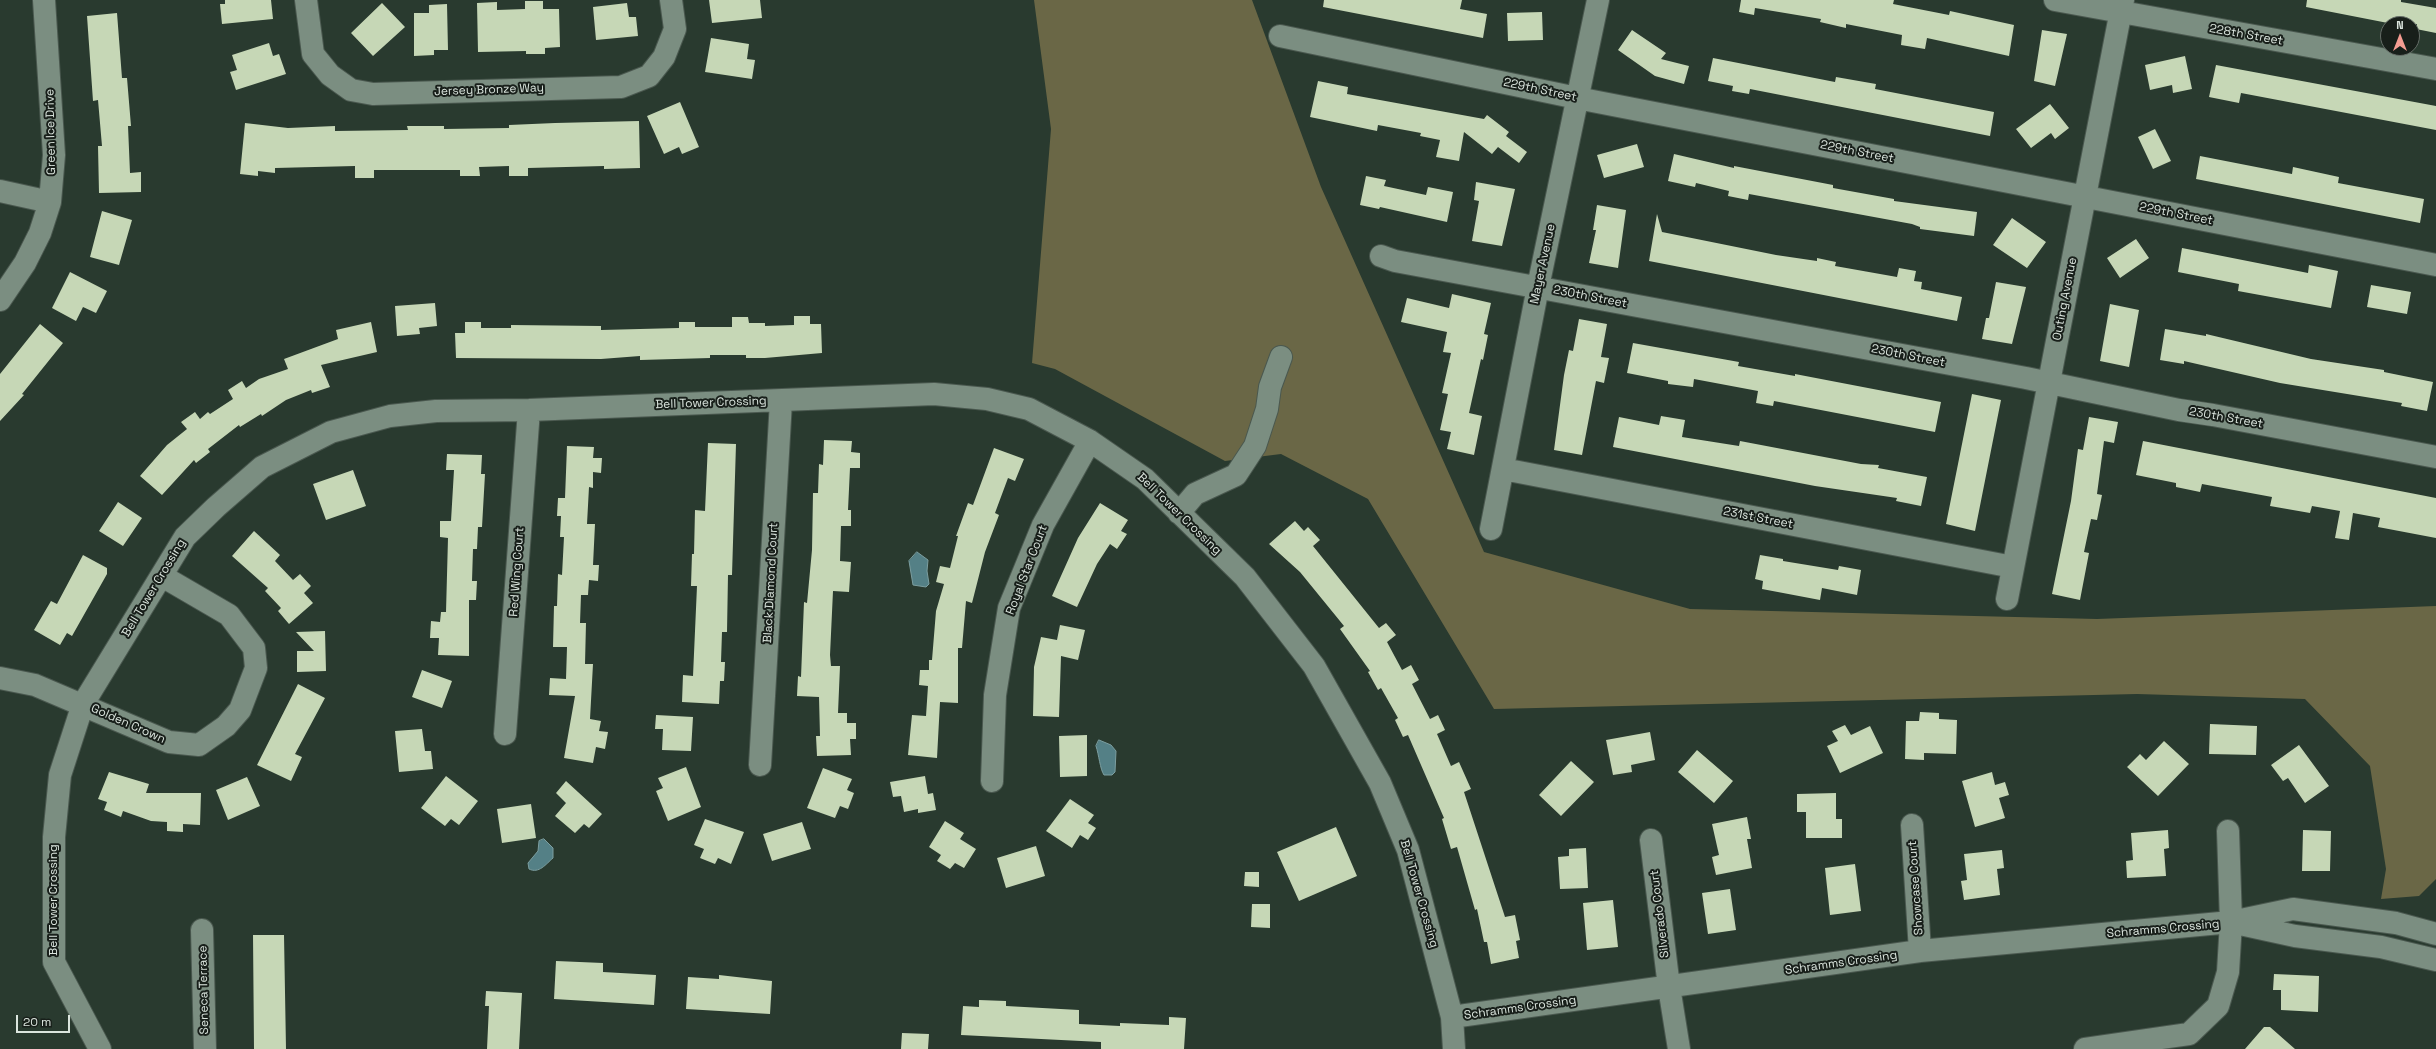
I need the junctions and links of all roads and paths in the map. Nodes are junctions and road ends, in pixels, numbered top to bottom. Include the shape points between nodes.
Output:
1 (44, 0) edge
2 (306, 0) edge
3 (671, 0) edge
4 (1598, 0) edge
5 (2055, 0) edge
6 (2123, 7) edge
7 (1280, 36) dead end
8 (2436, 69) edge
9 (1577, 98) junction
10 (0, 191) edge
11 (2084, 196) junction
12 (50, 202) junction
13 (1381, 256) dead end
14 (2436, 265) edge
15 (1538, 287) junction
16 (0, 300) edge
17 (1281, 357) dead end
18 (2050, 383) junction
19 (782, 401) junction
20 (529, 410) junction
21 (1090, 441) junction
22 (2436, 457) edge
23 (1504, 469) junction
24 (1179, 513) junction
25 (1491, 529) dead end
26 (2013, 567) junction
27 (162, 576) junction
28 (2007, 599) dead end
29 (0, 678) edge
30 (83, 704) junction
31 (505, 734) dead end
32 (760, 765) dead end
33 (992, 782) dead end
34 (1912, 825) dead end
35 (2228, 831) dead end
36 (1651, 840) dead end
37 (2231, 922) junction
38 (202, 930) dead end
39 (2432, 931) edge
40 (1920, 951) junction
41 (2436, 960) edge
42 (1669, 987) junction
43 (1452, 1017) junction
44 (100, 1049) edge
45 (205, 1049) edge
46 (1454, 1049) edge
47 (1680, 1049) edge
48 (2085, 1049) edge

1 - 12 street, Green Ice Drive via 54,155
2 - 3 street, Jersey Bronze Way via 313,54 330,75 351,90 373,94 621,86 648,76 664,57 675,28
4 - 9 street, Mayer Avenue
5 - 6 street, 228th Street
6 - 8 street, 228th Street
6 - 11 street, Outing Avenue
7 - 9 street, 229th Street
9 - 11 street, 229th Street
9 - 15 street, Mayer Avenue
10 - 12 street
11 - 14 street, 229th Street
11 - 18 street, Outing Avenue
12 - 16 street, Green Ice Drive via 40,233 25,264
13 - 15 street, 230th Street via 1395,261
15 - 18 street, 230th Street
15 - 23 street, Mayer Avenue
17 - 24 street via 1270,387 1267,410 1255,446 1236,475 1195,494
18 - 22 street, 230th Street via 2179,410
18 - 26 street, Outing Avenue
19 - 20 street, Bell Tower Crossing
19 - 21 street, Bell Tower Crossing via 934,394 987,399 1029,409
19 - 32 street, Black Diamond Court
20 - 27 street, Bell Tower Crossing via 436,411 390,416 331,432 262,468 237,488 185,538
20 - 31 street, Red Wing Court
21 - 24 street, Bell Tower Crossing via 1145,479
21 - 33 street, Royal Star Court via 1043,525 1009,608 995,695
23 - 25 street, Mayer Avenue
23 - 26 street, 231st Street
24 - 43 street, Bell Tower Crossing via 1245,577 1314,666 1380,783 1408,850
26 - 28 street, Outing Avenue
27 - 30 street, Bell Tower Crossing
27 - 30 street, Golden Crown via 229,615 254,648 256,668 240,710 226,726 199,745 169,742
29 - 30 street, Golden Crown via 35,685
30 - 44 street, Bell Tower Crossing via 60,774 54,837 54,962
34 - 40 street, Showcase Court
35 - 37 street
36 - 42 street, Silverado Court
37 - 39 street, Schramms Crossing via 2293,910 2396,923
37 - 40 street, Schramms Crossing
37 - 41 street, Schramms Crossing via 2295,936 2381,947
37 - 48 street via 2228,972 2218,1006 2189,1034
38 - 45 street, Seneca Terrace
40 - 42 street, Schramms Crossing
42 - 43 street, Schramms Crossing
42 - 47 street, Silverado Court
43 - 46 street, Bell Tower Crossing

